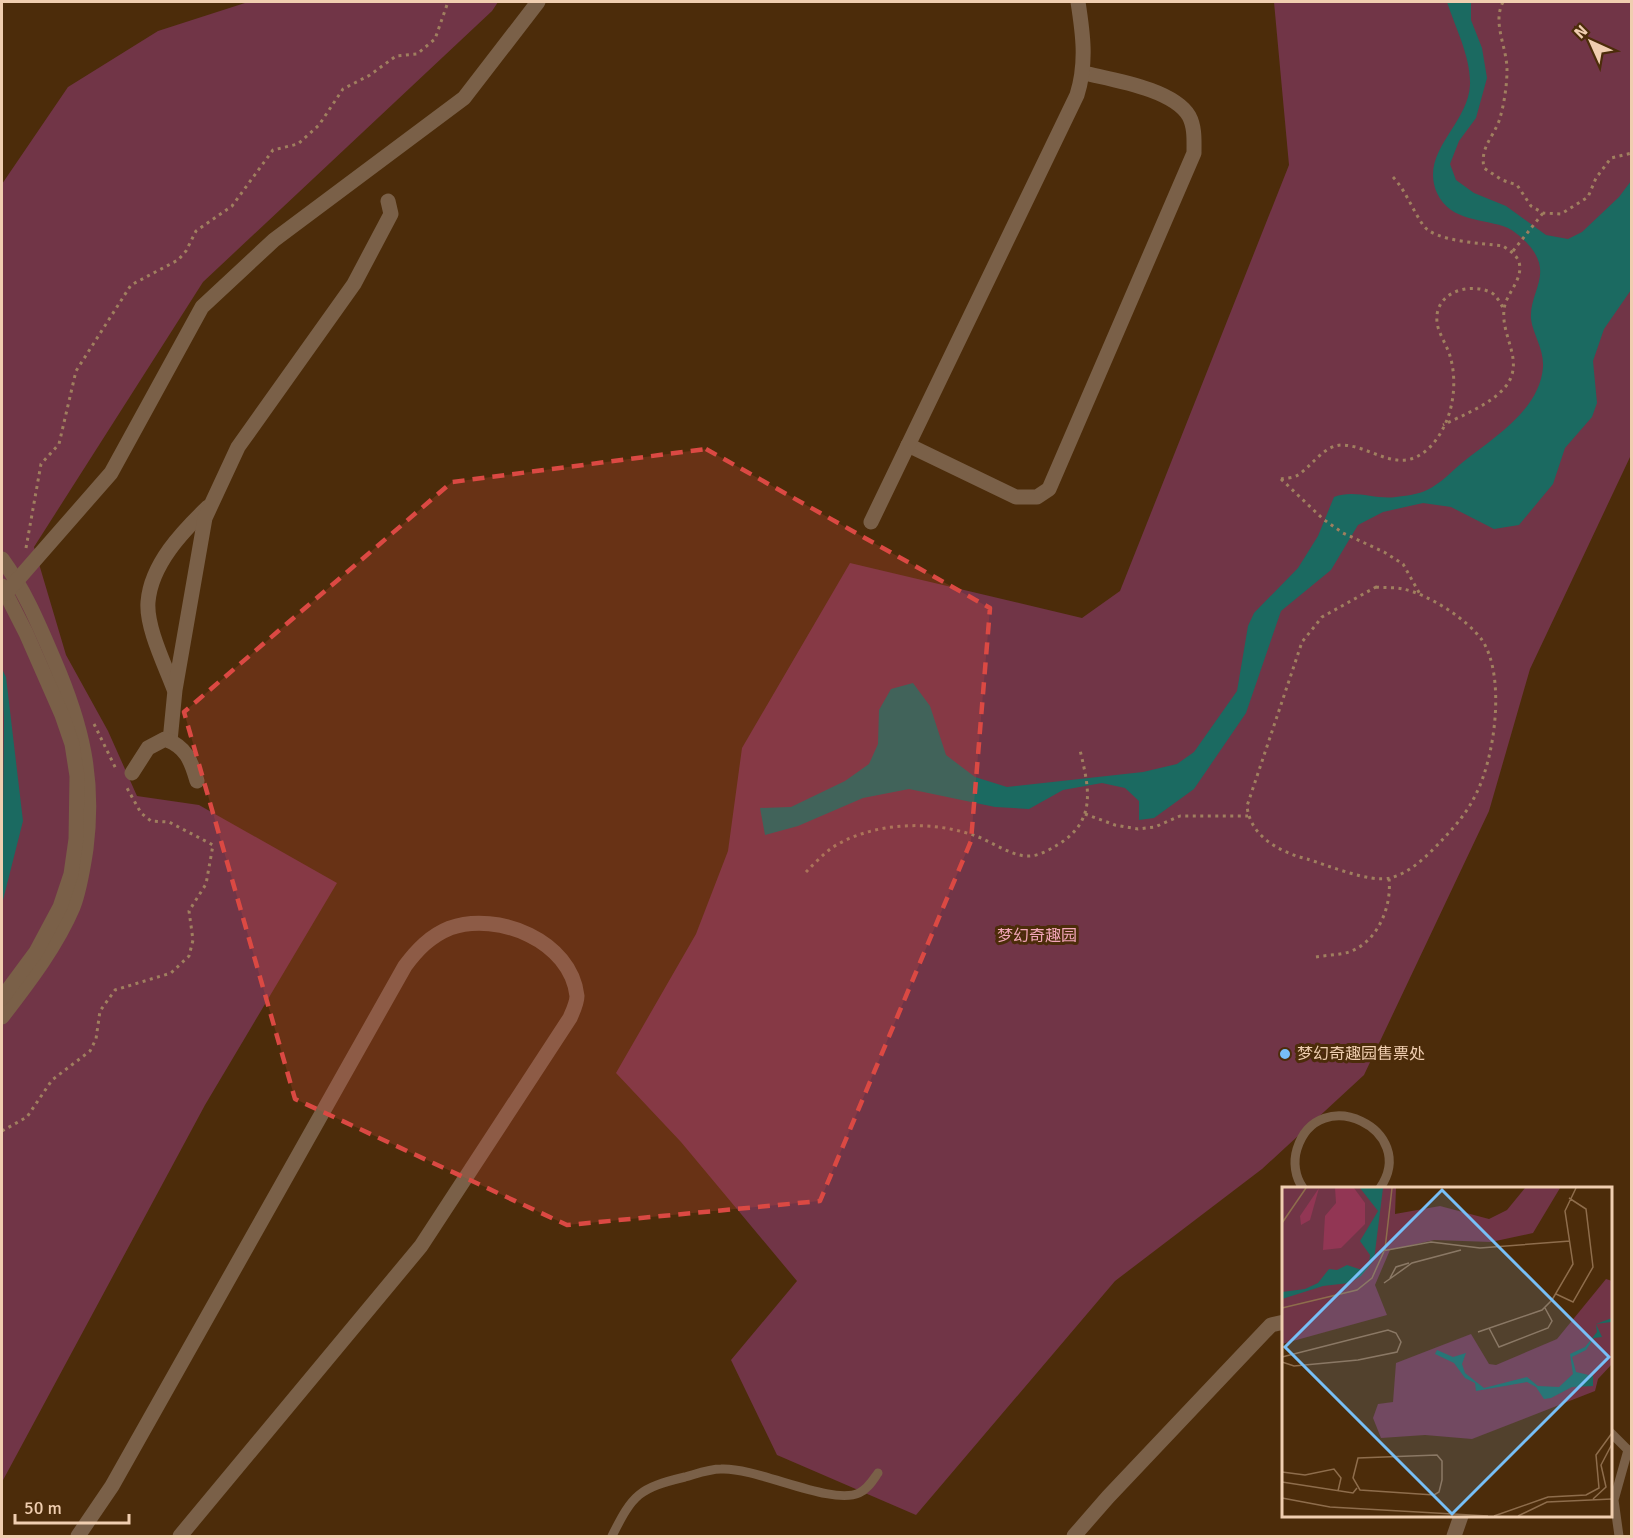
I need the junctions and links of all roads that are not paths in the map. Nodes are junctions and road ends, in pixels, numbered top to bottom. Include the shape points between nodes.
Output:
1 (538, 2) edge
2 (1078, 2) edge
3 (1084, 73) junction
4 (388, 201) dead end
5 (908, 445) junction
6 (210, 504) junction
7 (871, 522) dead end
8 (2, 559) edge
9 (8, 587) edge
10 (175, 690) junction
11 (170, 741) junction
12 (125, 776) road end
13 (196, 781) dead end
14 (2, 998) edge
15 (2, 1017) edge
16 (1302, 1187) edge
17 (1383, 1187) edge
18 (1282, 1322) edge
19 (1612, 1433) edge
20 (1630, 1450) edge
21 (878, 1473) dead end
22 (1460, 1517) edge
23 (78, 1536) edge
24 (180, 1536) edge
25 (612, 1536) edge
26 (1074, 1536) edge
27 (1454, 1536) edge
28 (1619, 1536) edge

1 - 9 street via 464,98 274,240 202,307 111,473
2 - 3 street
3 - 5 street via 1077,95
3 - 5 street via 1157,92 1178,105 1189,116 1194,153 1049,489 1037,497 1016,497
4 - 6 street via 391,214 354,284 238,447
5 - 7 street
6 - 10 street
6 - 10 street via 180,534 157,571 148,602 153,632
8 - 9 street
9 - 14 street via 63,716 77,776 76,839 71,874 60,907 36,952
9 - 15 street via 34,613 82,733 89,774 90,821 73,906 34,975
10 - 11 street
11 - 12 street via 165,739 148,748
11 - 13 street via 191,758
16 - 17 lane via 1295,1172 1299,1142 1320,1121 1350,1116 1376,1130 1384,1142 1388,1172
18 - 26 street via 1271,1325
19 - 20 lane
20 - 28 lane via 1614,1500
21 - 25 lane via 859,1494 850,1495 822,1493 762,1474 721,1469 650,1485 626,1508
22 - 27 street
23 - 24 street via 112,1486 405,966 428,940 450,929 474,923 525,932 544,944 572,976 577,998 570,1018 421,1246

